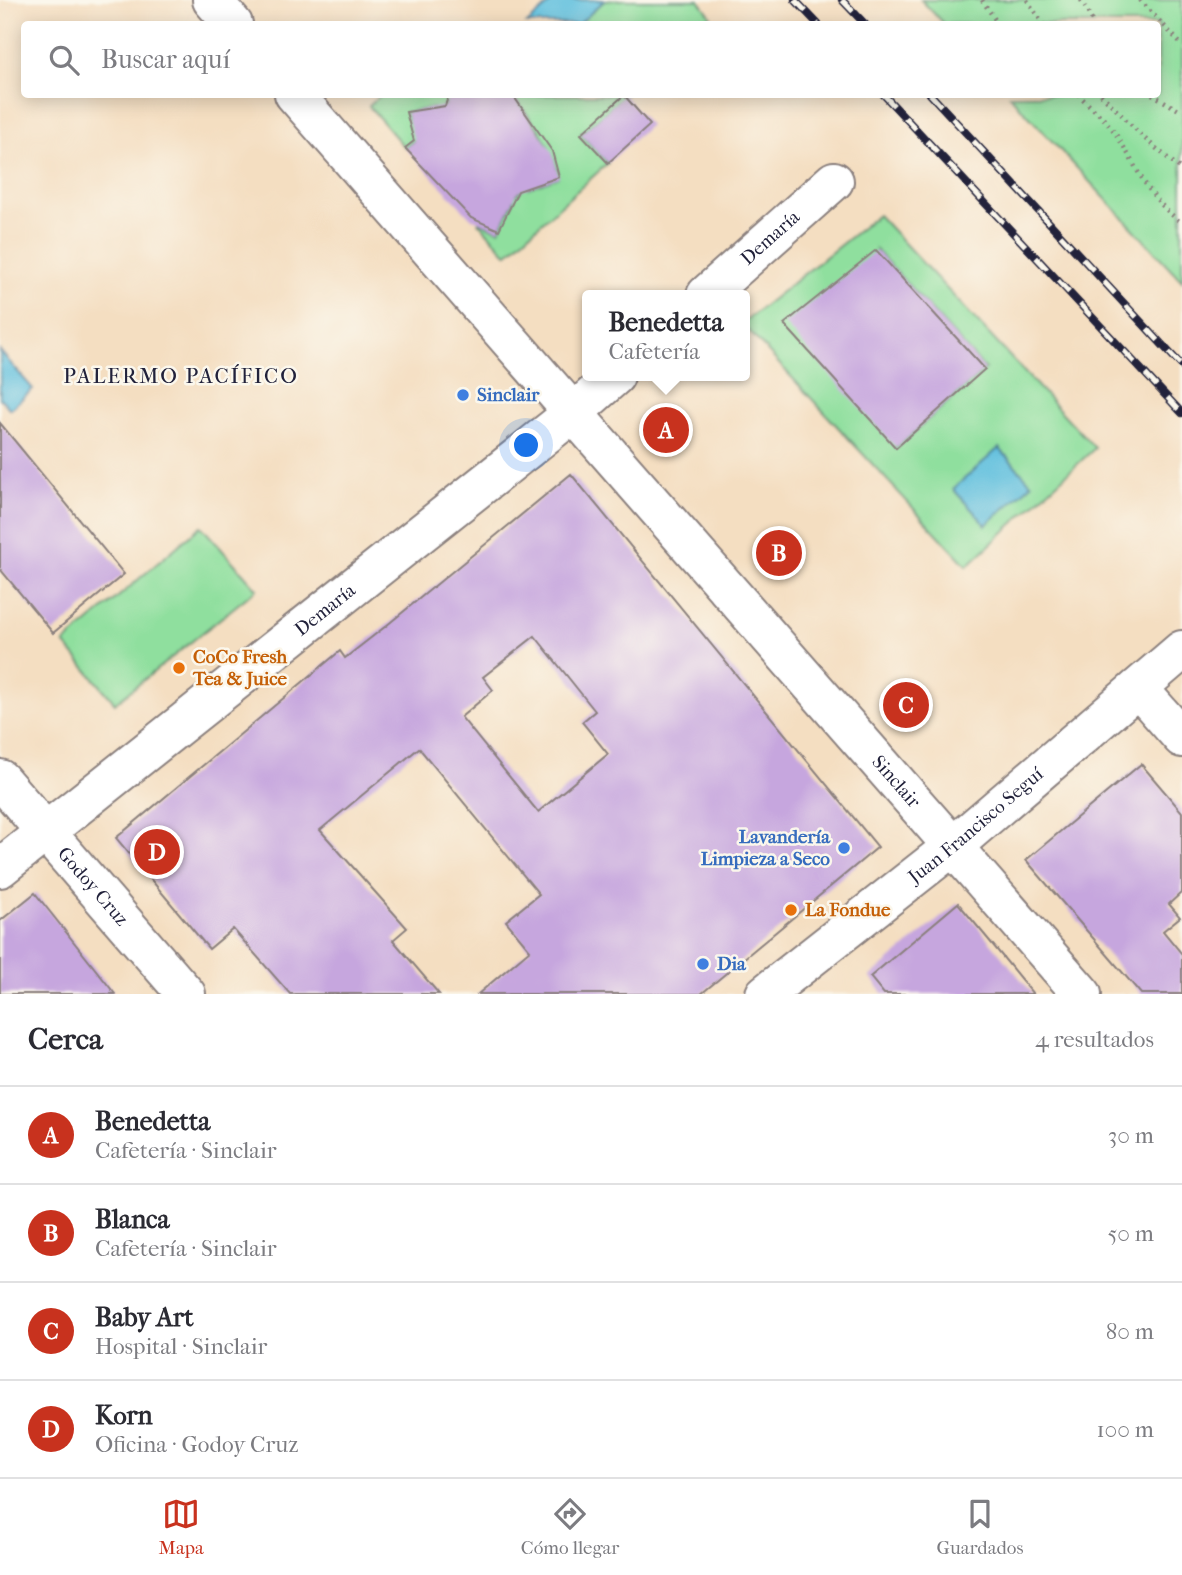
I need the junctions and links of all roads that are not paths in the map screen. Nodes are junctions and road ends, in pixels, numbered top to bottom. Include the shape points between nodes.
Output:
1 (212, 0) edge
2 (230, 21) edge
3 (297, 98) edge
4 (834, 181) dead end
5 (712, 290) edge
6 (609, 381) edge
7 (573, 413) junction
8 (1182, 650) edge
9 (1139, 688) junction
10 (1182, 738) edge
11 (0, 779) edge
12 (47, 832) junction
13 (952, 847) junction
14 (0, 868) edge
15 (186, 994) edge
16 (765, 994) edge
17 (1082, 994) edge

1 - 2 street
3 - 7 street, Sinclair
4 - 5 street, Demaría
6 - 7 street, Demaría
7 - 12 street, Demaría
7 - 13 street, Sinclair
8 - 9 street, Juan Francisco Seguí
9 - 10 street
9 - 13 street, Juan Francisco Seguí
11 - 12 street, Godoy Cruz
12 - 14 street, Demaría
12 - 15 street, Godoy Cruz
13 - 16 street, Juan Francisco Seguí
13 - 17 street, Sinclair

